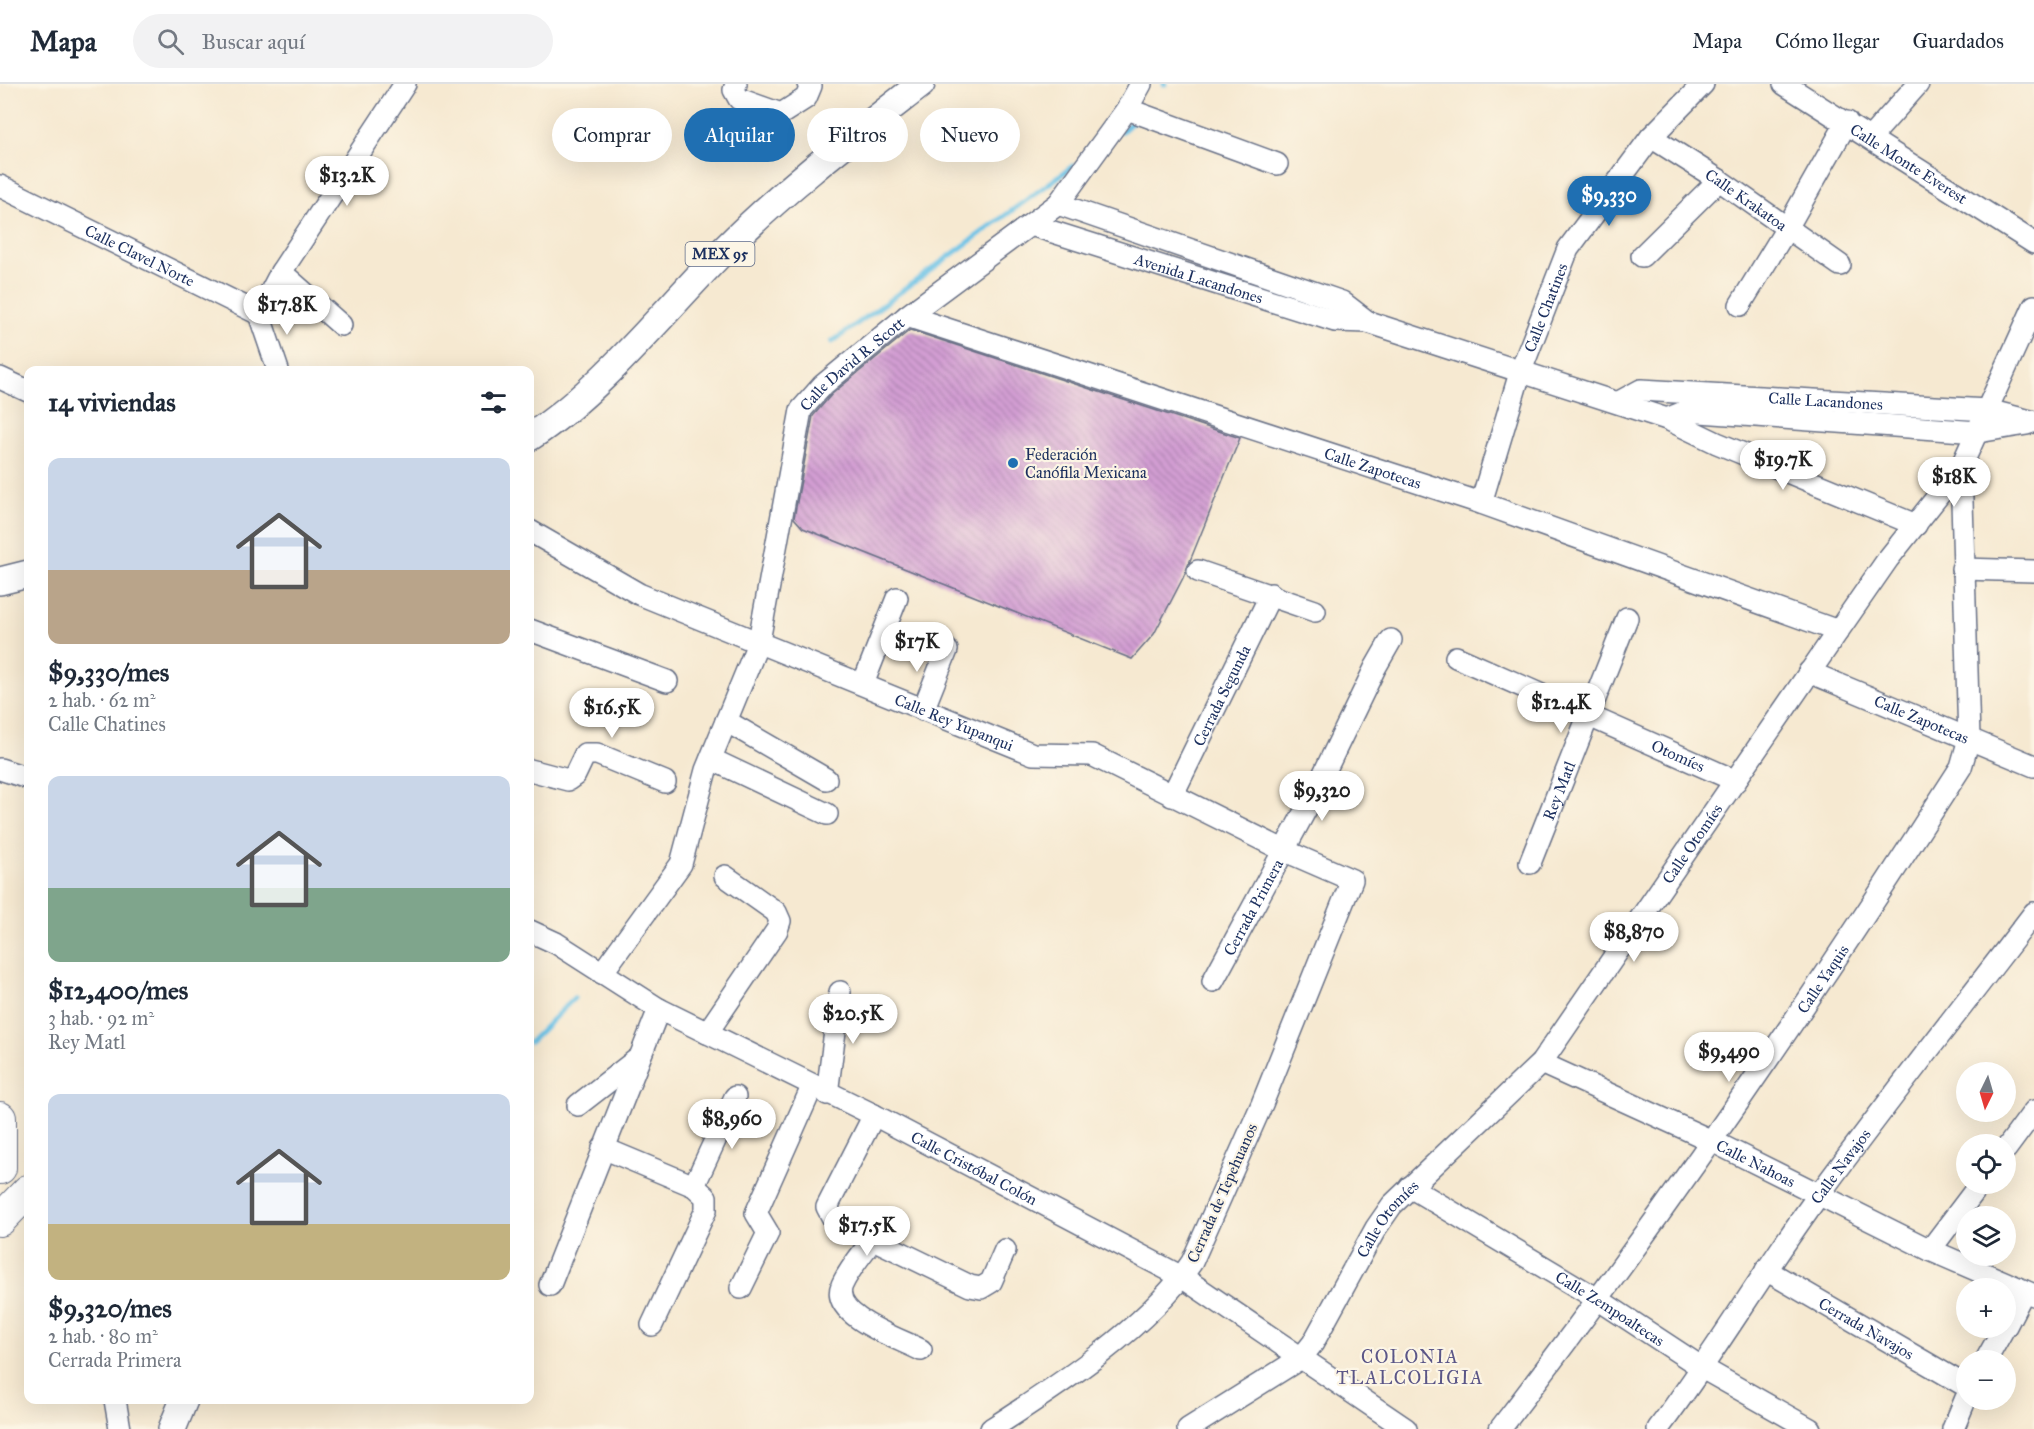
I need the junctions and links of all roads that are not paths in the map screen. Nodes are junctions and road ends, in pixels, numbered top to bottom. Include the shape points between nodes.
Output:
1 (405, 84) edge
2 (736, 84) edge
3 (808, 84) edge
4 (921, 84) edge
5 (1140, 84) edge
6 (1703, 84) edge
7 (1784, 84) edge
8 (1909, 87) edge
9 (1127, 109) junction
10 (1847, 122) junction
11 (1651, 137) junction
12 (1871, 137) junction
13 (1276, 164) dead end
14 (1719, 180) junction
15 (0, 186) edge
16 (1058, 204) junction
17 (1031, 225) junction
18 (1787, 228) junction
19 (1138, 231) junction
20 (2034, 243) edge
21 (1129, 255) junction
22 (1205, 255) junction
23 (1642, 256) dead end
24 (1839, 265) dead end
25 (280, 272) junction
26 (1197, 277) junction
27 (1288, 283) junction
28 (1280, 304) junction
29 (1740, 305) dead end
30 (2034, 306) edge
31 (259, 314) junction
32 (907, 316) junction
33 (1368, 322) junction
34 (341, 325) dead end
35 (277, 366) edge
36 (1520, 373) junction
37 (0, 378) edge
38 (24, 390) edge
39 (1619, 402) junction
40 (1987, 410) junction
41 (1667, 419) junction
42 (2034, 422) edge
43 (1978, 432) junction
44 (534, 434) edge
45 (1961, 467) junction
46 (1481, 503) junction
47 (1916, 525) junction
48 (534, 533) edge
49 (1962, 569) junction
50 (1198, 571) dead end
51 (2034, 571) edge
52 (1271, 594) junction
53 (897, 598) dead end
54 (1315, 611) dead end
55 (1627, 618) dead end
56 (534, 631) edge
57 (1838, 631) junction
58 (1391, 640) dead end
59 (759, 641) junction
60 (947, 650) dead end
61 (1456, 657) dead end
62 (1809, 672) junction
63 (667, 681) dead end
64 (863, 684) junction
65 (923, 710) junction
66 (1589, 716) junction
67 (726, 721) junction
68 (1969, 739) junction
69 (708, 765) junction
70 (2034, 766) edge
71 (0, 769) edge
72 (534, 771) edge
73 (24, 777) edge
74 (826, 779) dead end
75 (1736, 781) junction
76 (665, 782) dead end
77 (1172, 796) junction
78 (827, 814) dead end
79 (1283, 850) junction
80 (1530, 863) dead end
81 (725, 876) dead end
82 (1352, 880) joint
83 (2034, 913) edge
84 (534, 933) edge
85 (602, 973) junction
86 (1213, 981) dead end
87 (840, 992) dead end
88 (659, 1009) junction
89 (707, 1033) junction
90 (637, 1060) junction
91 (1541, 1063) junction
92 (820, 1090) junction
93 (735, 1097) dead end
94 (578, 1105) dead end
95 (2034, 1111) edge
96 (874, 1115) junction
97 (0, 1118) edge
98 (2016, 1135) edge
99 (1712, 1141) junction
100 (603, 1148) junction
101 (0, 1168) edge
102 (694, 1186) junction
103 (1410, 1187) junction
104 (1820, 1193) junction
105 (1972, 1194) edge
106 (24, 1195) edge
107 (0, 1220) edge
108 (873, 1239) junction
109 (1005, 1250) dead end
110 (1930, 1250) junction
111 (1766, 1270) junction
112 (1182, 1277) junction
113 (550, 1285) dead end
114 (741, 1288) dead end
115 (2029, 1293) edge
116 (1599, 1300) junction
117 (2016, 1311) edge
118 (652, 1325) dead end
119 (921, 1350) dead end
120 (1301, 1358) junction
121 (1704, 1369) junction
122 (1956, 1380) edge
123 (116, 1404) edge
124 (182, 1404) edge
125 (1961, 1410) edge
126 (120, 1429) edge
127 (172, 1429) edge
128 (991, 1429) edge
129 (1188, 1429) edge
130 (1406, 1429) edge
131 (1500, 1429) edge
132 (1658, 1429) edge
133 (1810, 1429) edge
134 (1953, 1429) edge

1 - 25 street
2 - 3 street via 734,90 739,99 781,114 806,98 811,86
4 - 44 main road, MEX 95 via 768,206 605,373
5 - 9 street, Calle David R. Scott
6 - 11 street, Calle Chatines
7 - 10 street, Calle Monte Everest
8 - 12 street
9 - 13 street
9 - 16 street, Calle David R. Scott
10 - 12 street, Calle Monte Everest
10 - 18 street
11 - 14 street, Calle Krakatoa
11 - 36 street, Calle Chatines via 1568,249
12 - 20 street, Calle Monte Everest
14 - 18 street, Calle Krakatoa
14 - 23 street
15 - 31 street, Calle Clavel Norte
16 - 17 street, Calle David R. Scott
16 - 19 street, Avenida Lacandones
17 - 21 street, Avenida Lacandones
17 - 32 street, Calle David R. Scott
18 - 24 street, Calle Krakatoa
18 - 29 street
19 - 21 street
19 - 22 street, Avenida Lacandones
21 - 26 street, Avenida Lacandones
22 - 26 street
22 - 27 street, Avenida Lacandones
25 - 31 street
25 - 34 street
26 - 28 street, Avenida Lacandones
27 - 28 street
27 - 33 street, Avenida Lacandones via 1342,302
28 - 33 street, Avenida Lacandones via 1335,321
30 - 40 street, Calle Otomíes
31 - 35 street
32 - 46 street, Calle Zapotecas
32 - 59 street, Calle David R. Scott via 823,385 801,410
33 - 36 street, Avenida Lacandones
36 - 39 street, Avenida Lacandones
36 - 46 street, Calle Chatines
37 - 38 street
39 - 40 street, Calle Lacandones via 1641,390
39 - 41 street, Avenida Lacandones
40 - 42 street, Calle Lacandones
40 - 43 street, Calle Otomíes
41 - 43 street, Calle Lacandones via 1686,411
41 - 47 street, Avenida Lacandones
42 - 43 street, Calle Lacandones
43 - 45 street, Calle Otomíes
45 - 47 street, Calle Otomíes
45 - 49 street, Calle Yaquis
46 - 57 street, Calle Zapotecas
47 - 57 street, Calle Otomíes
48 - 59 street, Calle Rey Yupanqui via 639,594
49 - 51 street
49 - 68 street, Calle Yaquis
50 - 52 street
52 - 54 street
52 - 77 street, Cerrada Segunda
53 - 64 street
55 - 66 street, Rey Matl
56 - 63 street
57 - 62 street, Calle Otomíes
58 - 79 street, Cerrada Primera
59 - 64 street, Calle Rey Yupanqui
59 - 67 street, Calle David R. Scott
60 - 65 street
61 - 66 street, Otomíes
62 - 68 street, Calle Zapotecas
62 - 75 street, Calle Otomíes
64 - 65 street, Calle Rey Yupanqui
65 - 77 street, Calle Rey Yupanqui via 1033,754 1092,755
66 - 75 street, Otomíes
66 - 80 street, Rey Matl
67 - 69 street, Calle David R. Scott
67 - 74 street
68 - 70 street, Calle Zapotecas
68 - 99 street, Calle Yaquis via 1961,767 1853,935
69 - 78 street
69 - 85 street, Calle David R. Scott via 681,864
71 - 73 street
72 - 76 street via 568,780 575,775 585,754 597,754
75 - 91 street, Calle Otomíes
77 - 79 street, Calle Rey Yupanqui
79 - 82 street, Calle Rey Yupanqui
79 - 86 street, Cerrada Primera
81 - 89 street via 776,912 780,921
82 - 112 street, Cerrada de Tepehuanos via 1262,1104 1201,1244
83 - 104 street, Calle Navajos
84 - 85 street, Calle Cristóbal Colón
85 - 88 street, Calle Cristóbal Colón
87 - 92 street
88 - 89 street, Calle Cristóbal Colón
88 - 90 street
89 - 92 street, Calle Cristóbal Colón
90 - 94 street
90 - 100 street
91 - 99 street, Calle Nahoas
91 - 103 street, Calle Otomíes
92 - 96 street, Calle Cristóbal Colón
92 - 114 street via 756,1213 768,1233
93 - 102 street
95 - 98 street
96 - 108 street via 827,1208 834,1220
96 - 112 street, Calle Cristóbal Colón
97 - 101 highway
99 - 104 street, Calle Nahoas
99 - 116 street, Calle Yaquis
100 - 102 street
100 - 113 street
102 - 118 street via 706,1197 706,1210
103 - 116 street, Calle Zempoaltecas
103 - 120 street, Calle Otomíes via 1376,1228
104 - 110 street, Calle Nahoas
104 - 111 street, Calle Navajos
105 - 110 street
106 - 107 highway
108 - 109 street via 981,1288 992,1282
108 - 119 street via 841,1286 840,1300 848,1314
110 - 115 street, Calle Nahoas
111 - 121 street, Calle Navajos
111 - 122 street, Cerrada Navajos
112 - 120 street, Calle Cristóbal Colón
112 - 128 street, Cerrada de Tepehuanos via 1133,1325 1049,1391
115 - 117 street
116 - 121 street, Calle Zempoaltecas
116 - 131 street, Calle Yaquis
120 - 129 street, Calle Otomíes
120 - 130 street, Calle Cristóbal Colón
121 - 132 street, Calle Navajos
121 - 133 street, Calle Zempoaltecas
123 - 126 street
124 - 127 main road
125 - 134 street

